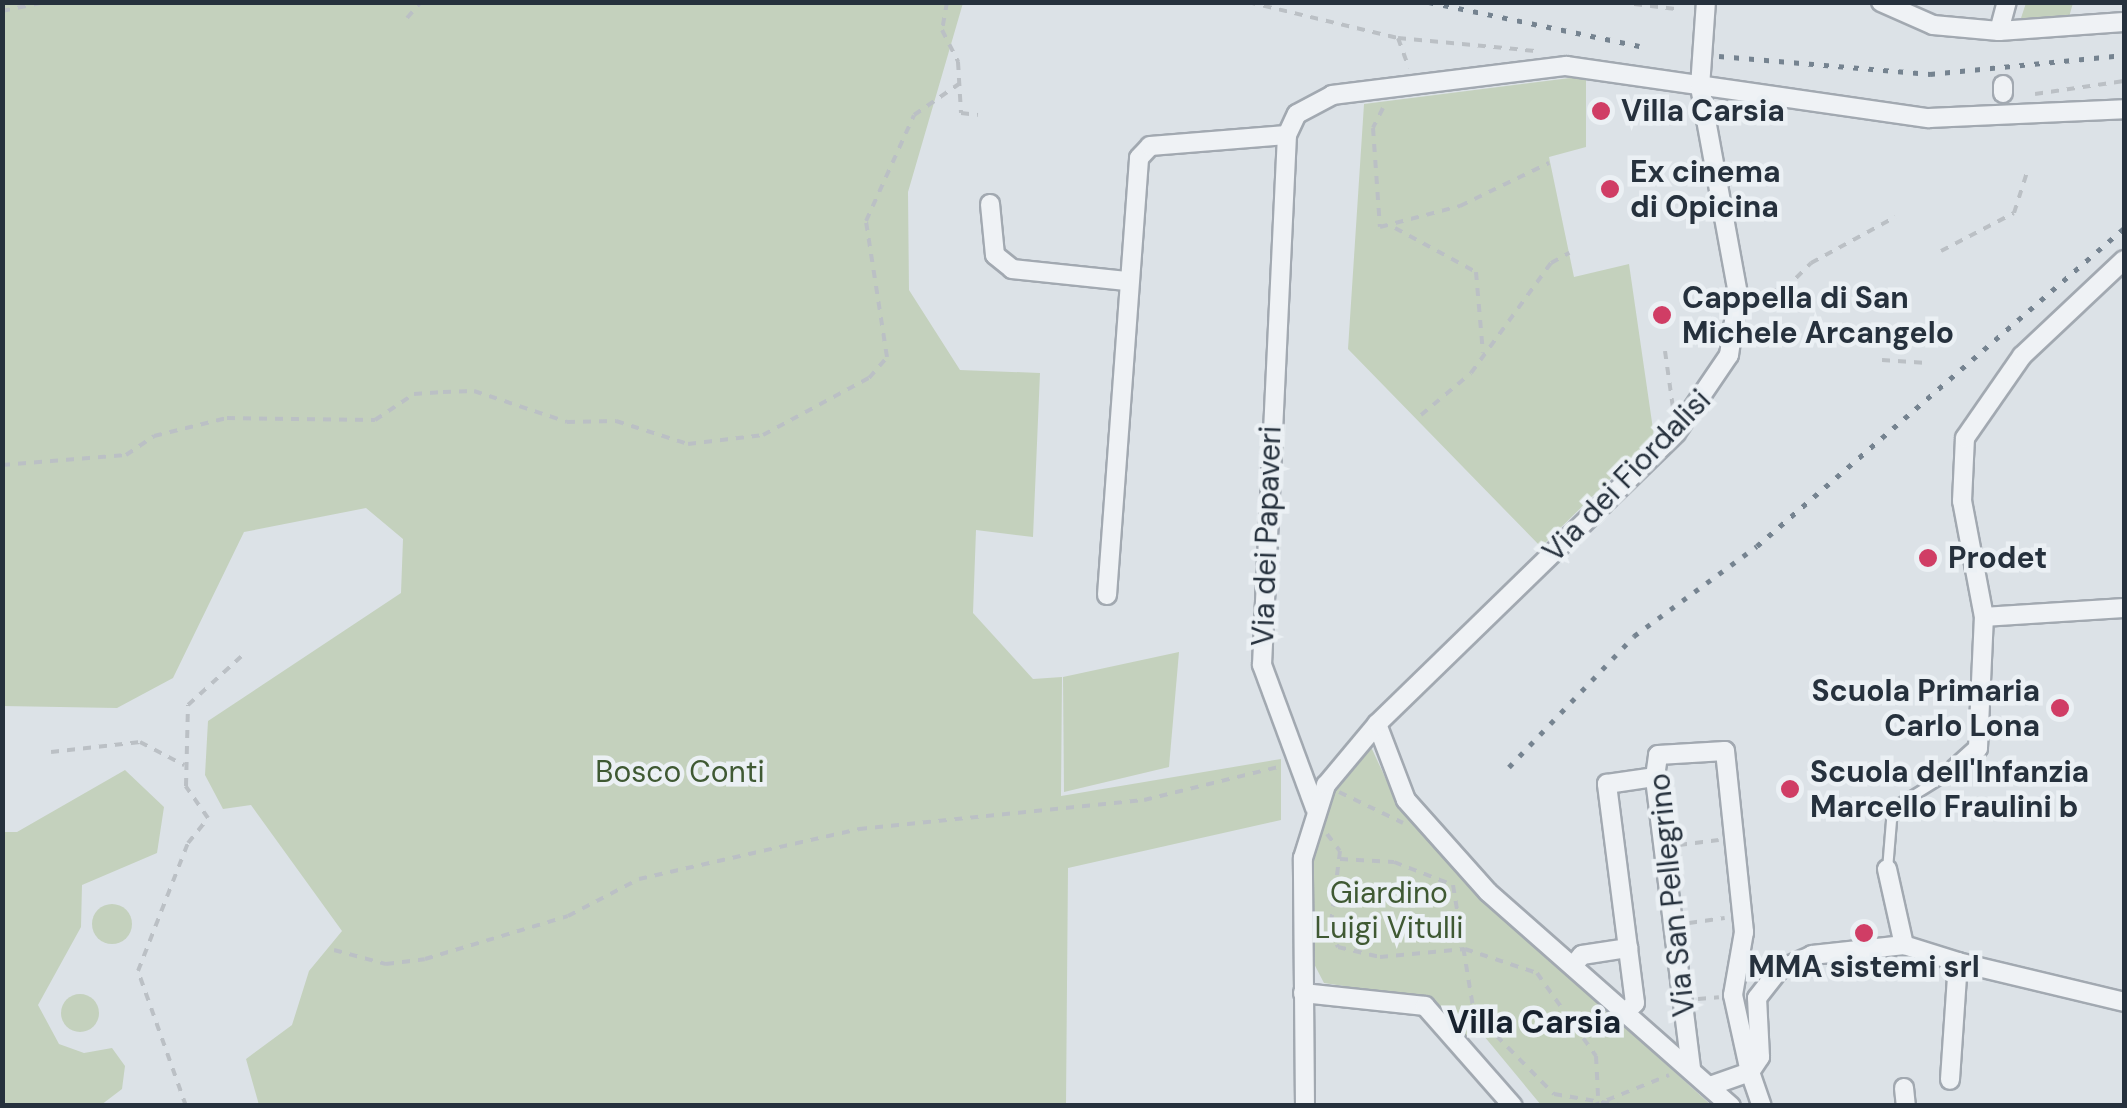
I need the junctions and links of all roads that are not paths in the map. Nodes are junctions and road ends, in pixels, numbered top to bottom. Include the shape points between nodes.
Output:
1 (1706, 2) edge
2 (1881, 2) edge
3 (2007, 2) edge
4 (2124, 22) edge
5 (2000, 31) junction
6 (1700, 87) junction
7 (2124, 109) edge
8 (1287, 135) junction
9 (990, 204) dead end
10 (2124, 260) edge
11 (1126, 281) junction
12 (1107, 595) dead end
13 (2124, 608) edge
14 (1984, 617) junction
15 (1377, 724) junction
16 (1955, 769) joint
17 (1655, 777) junction
18 (1313, 815) junction
19 (1888, 869) joint
20 (1904, 945) junction
21 (1628, 948) junction
22 (1958, 962) junction
23 (1574, 966) junction
24 (1304, 993) junction
25 (2124, 1002) edge
26 (1628, 1011) junction
27 (1692, 1068) junction
28 (1750, 1072) junction
29 (1950, 1080) dead end
30 (1710, 1086) junction
31 (1305, 1106) edge
32 (1514, 1106) edge
33 (1731, 1106) edge
34 (1762, 1106) edge

1 - 6 street, Via dei Fiordalisi
2 - 5 street via 1933,25
3 - 5 street
4 - 5 street
6 - 7 street via 1930,118
6 - 8 street via 1566,66 1315,101
6 - 15 street, Via dei Fiordalisi via 1740,321 1716,384 1676,433
8 - 11 street via 1150,146 1134,179
8 - 18 street, Via dei Papaveri via 1262,665
9 - 11 street via 996,255 1012,268
10 - 14 street via 2022,356 1965,438 1962,502
11 - 12 street
13 - 14 street
14 - 16 street via 1978,748
15 - 18 street, Via dei Fiordalisi via 1326,785
15 - 23 street via 1392,777 1432,831
16 - 19 lane via 1892,808
17 - 21 street via 1608,784
17 - 27 street, Via San Pellegrino
17 - 28 street, Via San Pellegrino via 1658,754 1725,750 1742,916 1734,995
18 - 24 street
19 - 20 street
20 - 22 street
20 - 28 street via 1812,955 1780,970 1756,998 1760,1057
21 - 23 street via 1582,955
21 - 26 street via 1636,1002
22 - 25 street
22 - 29 street
23 - 26 street
24 - 31 street
24 - 32 street via 1424,1006
26 - 27 street
27 - 30 street
28 - 30 street
28 - 34 street, Via San Pellegrino
30 - 33 street

